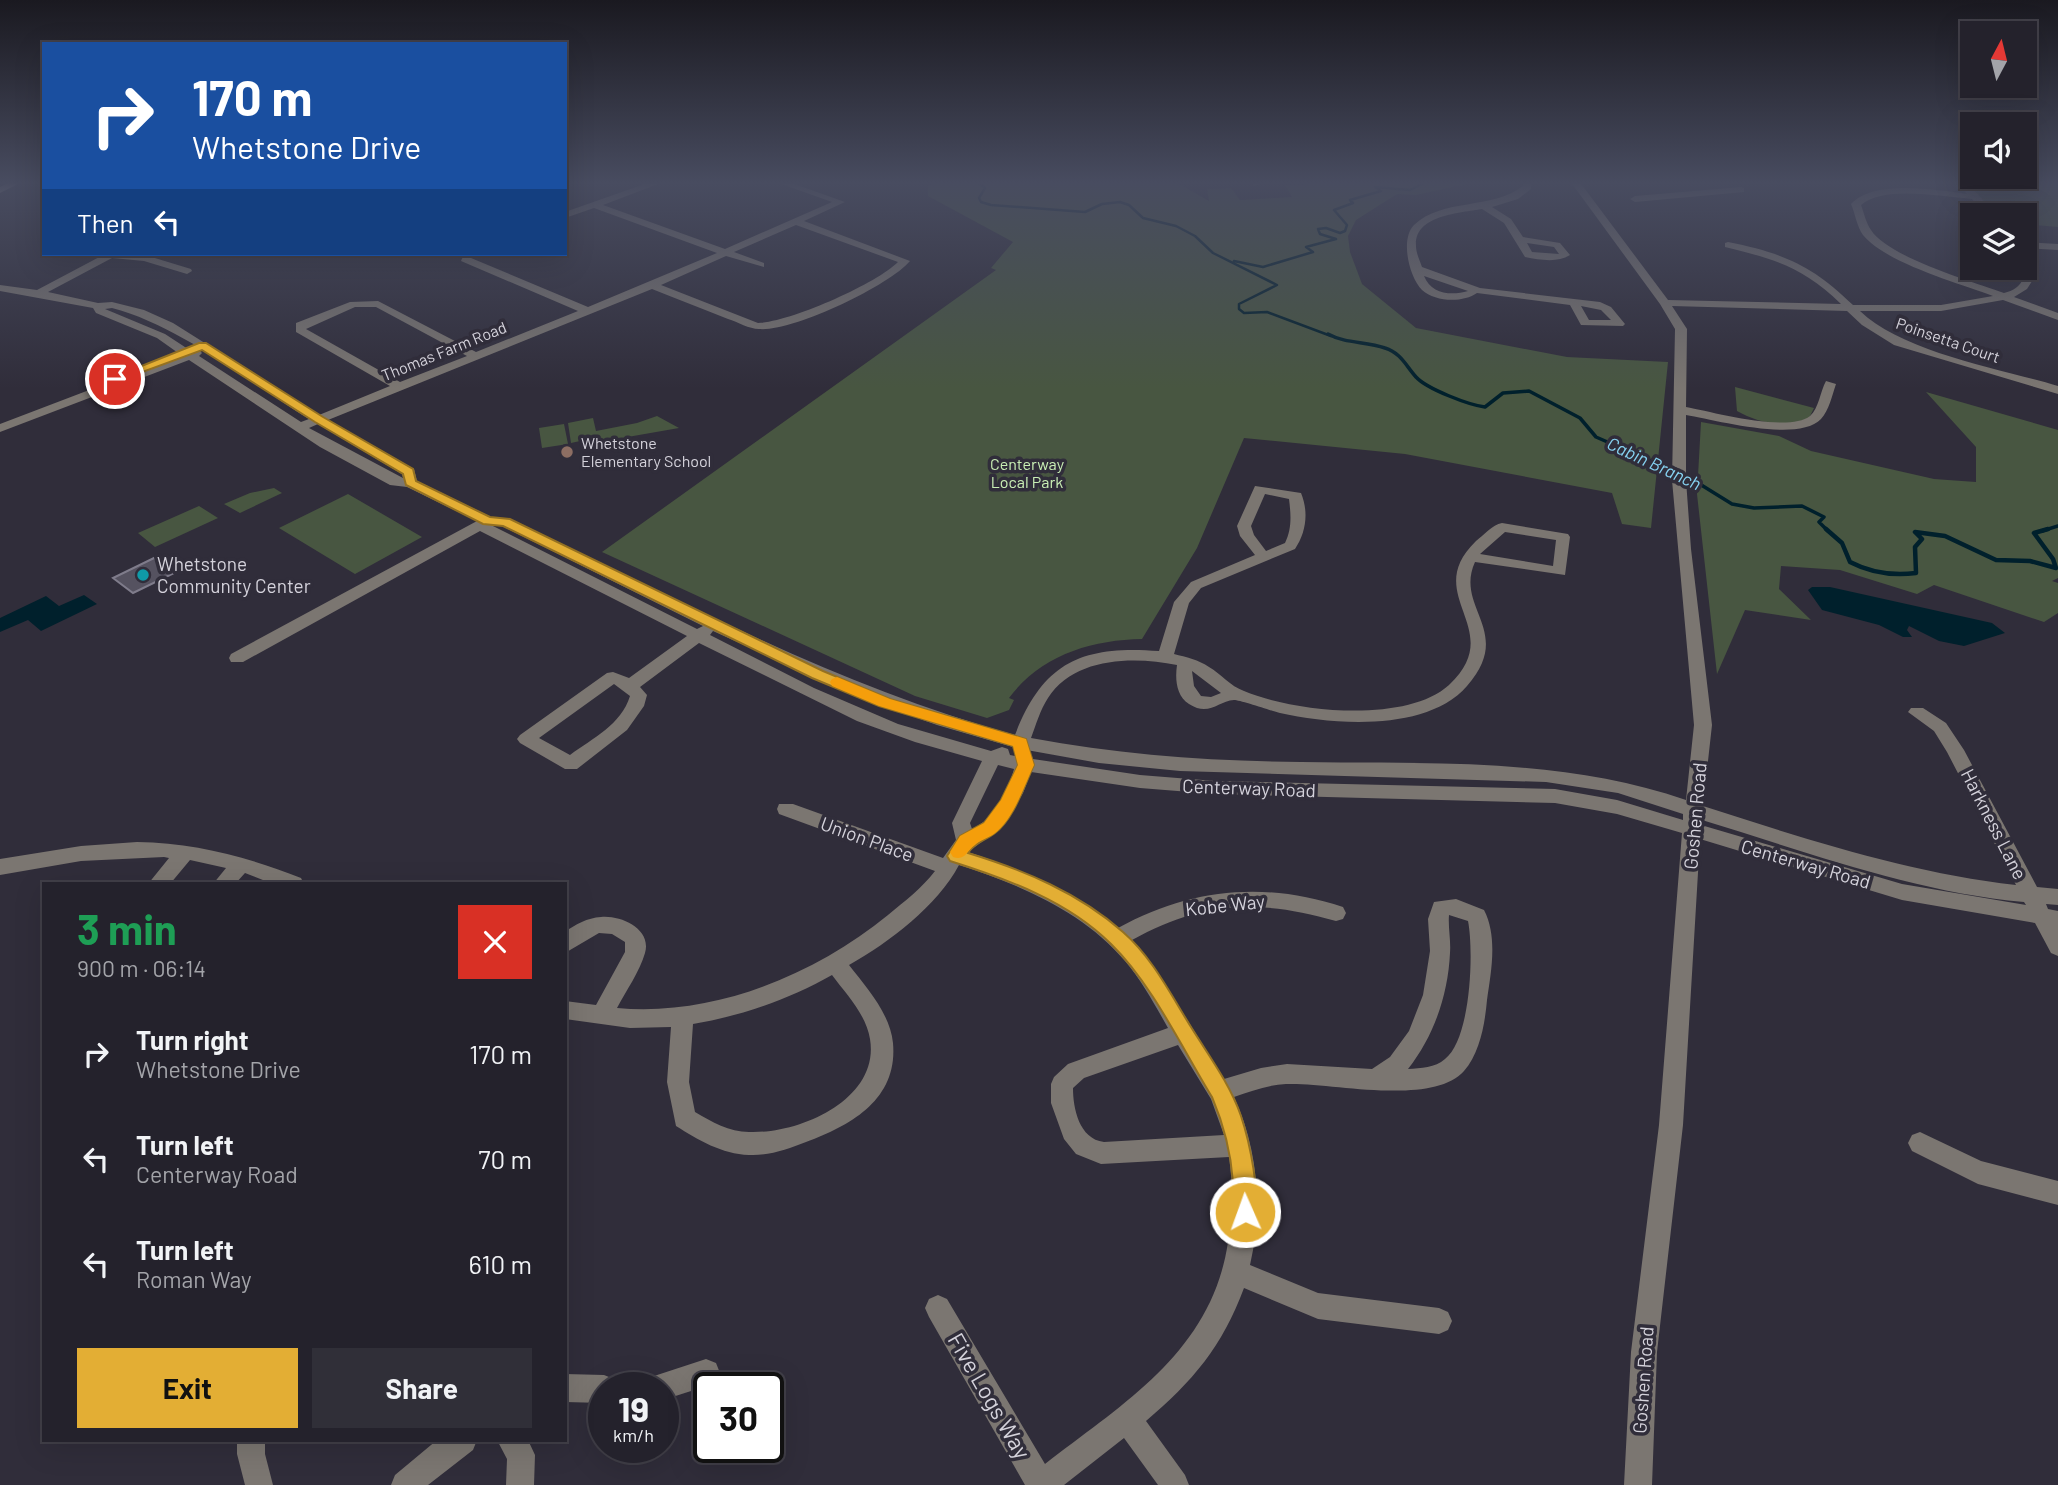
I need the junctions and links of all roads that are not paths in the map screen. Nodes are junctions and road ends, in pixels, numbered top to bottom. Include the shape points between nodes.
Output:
1 (710, 250) edge
2 (721, 250) edge
3 (733, 250) edge
4 (881, 250) edge
5 (1411, 250) edge
6 (1626, 250) edge
7 (1754, 250) edge
8 (1889, 250) edge
9 (727, 253) junction
10 (107, 256) edge
11 (128, 256) edge
12 (467, 256) edge
13 (760, 265) dead end
14 (187, 271) dead end
15 (2028, 280) edge
16 (652, 285) junction
17 (0, 288) edge
18 (38, 295) junction
19 (0, 296) edge
20 (2003, 297) junction
21 (1574, 302) dead end
22 (1665, 303) junction
23 (600, 304) junction
24 (98, 306) junction
25 (1851, 308) junction
26 (585, 310) junction
27 (2058, 317) edge
28 (205, 347) junction
29 (188, 354) junction
30 (474, 355) junction
31 (1830, 384) dead end
32 (398, 386) junction
33 (2058, 390) edge
34 (1680, 410) junction
35 (319, 420) junction
36 (0, 422) edge
37 (300, 427) junction
38 (0, 428) edge
39 (410, 483) junction
40 (488, 521) junction
41 (1263, 556) junction
42 (1470, 557) junction
43 (715, 624) junction
44 (698, 636) junction
45 (1165, 657) junction
46 (237, 658) dead end
47 (1185, 663) junction
48 (631, 686) junction
49 (1233, 693) junction
50 (1917, 712) dead end
51 (1020, 743) junction
52 (993, 758) junction
53 (1026, 765) junction
54 (786, 809) dead end
55 (1693, 820) junction
56 (186, 852) junction
57 (957, 855) junction
58 (242, 864) junction
59 (0, 867) edge
60 (160, 882) edge
61 (225, 882) edge
62 (289, 882) edge
63 (2031, 895) junction
64 (2058, 897) edge
65 (1336, 913) dead end
66 (2050, 918) edge
67 (1118, 938) junction
68 (567, 943) edge
69 (2058, 947) edge
70 (836, 964) junction
71 (567, 1010) edge
72 (683, 1015) junction
73 (602, 1016) junction
74 (1183, 1034) junction
75 (1377, 1078) junction
76 (1219, 1091) junction
77 (1920, 1143) dead end
78 (1238, 1144) junction
79 (2058, 1193) edge
80 (1235, 1272) junction
81 (938, 1308) dead end
82 (1439, 1321) dead end
83 (567, 1388) edge
84 (588, 1389) edge
85 (1126, 1417) junction
86 (251, 1442) edge
87 (459, 1442) edge
88 (512, 1442) edge
89 (259, 1485) edge
90 (405, 1485) edge
91 (520, 1485) edge
92 (1041, 1485) edge
93 (1175, 1485) edge
94 (1638, 1485) edge

1 - 23 street, Thomas Farm Road via 608,296
2 - 9 street
3 - 9 street, Thomas Farm Road
4 - 16 street via 905,261 862,287 770,328
5 - 21 street via 1422,285 1438,294 1463,297 1474,289
6 - 22 street, Goshen Road
7 - 25 street, Poinsetta Court via 1793,264 1826,284
8 - 20 street
9 - 13 street
9 - 16 street, Thomas Farm Road
10 - 18 street
11 - 14 street
12 - 26 street via 465,259
15 - 20 street via 2023,288
16 - 23 street, Thomas Farm Road
17 - 18 street, Centerway Road
18 - 19 street, Centerway Road
18 - 24 street, Centerway Road
20 - 25 street via 1941,308
20 - 27 street
22 - 25 street
22 - 34 street, Goshen Road via 1682,338
23 - 26 street, Thomas Farm Road
24 - 28 street, Centerway Road via 140,312
24 - 29 street, Centerway Road
25 - 33 street, Poinsetta Court via 1866,324 1898,343
26 - 30 street, Thomas Farm Road
28 - 29 street
28 - 35 street, Centerway Road
29 - 36 street
29 - 37 street, Centerway Road
29 - 38 street
30 - 32 street, Thomas Farm Road
30 - 32 street via 378,304 354,304 300,325 300,330
31 - 34 street via 1818,414 1801,425
32 - 35 street, Thomas Farm Road
34 - 55 street, Goshen Road via 1684,549 1702,700
35 - 37 street, Thomas Farm Road
35 - 39 street, Centerway Road via 409,472
37 - 39 street, Centerway Road via 395,482
39 - 40 street, Centerway Road
40 - 43 street, Centerway Road via 505,522
40 - 44 street, Centerway Road via 485,528
40 - 46 street
41 - 41 street via 1290,546 1296,537 1296,496 1260,489 1244,526
41 - 45 street via 1196,585 1182,602
42 - 42 street via 1503,527 1563,537 1560,572
42 - 49 street via 1463,573 1479,629 1479,655 1463,681 1437,702 1385,715 1358,716 1277,706
43 - 44 street
43 - 51 street, Centerway Road via 884,702
44 - 48 street
44 - 52 street, Centerway Road via 799,688 920,738
45 - 47 street
45 - 51 street via 1119,655 1055,678 1038,700
47 - 49 street via 1218,679
47 - 49 street via 1184,691 1195,700 1211,703
48 - 48 street via 613,677 526,738 571,764 627,720 639,695
50 - 63 street, Harkness Lane via 1940,727 1955,750
51 - 52 street
51 - 53 street
51 - 55 street, Centerway Road via 1189,766 1545,775 1621,787
52 - 53 street, Centerway Road
52 - 57 street via 961,823
53 - 55 street, Centerway Road via 1118,782 1229,789 1556,796
53 - 57 street via 990,828
54 - 57 street, Union Place
55 - 63 street, Centerway Road via 1913,874
55 - 66 street, Centerway Road via 1902,892
55 - 94 street, Goshen Road via 1671,1125 1644,1352
56 - 58 street
56 - 59 street via 97,852
56 - 60 street
57 - 67 street, Union Place via 1042,887
57 - 70 street via 937,883 904,914
58 - 61 street
58 - 62 street
63 - 64 street, Centerway Road
63 - 66 street, Harkness Lane
65 - 67 street, Kobe Way via 1279,899 1216,901 1181,908
66 - 69 street, Harkness Lane
67 - 74 street, Union Place via 1149,976
68 - 73 street via 593,925 622,927 635,938 635,952
70 - 72 street via 743,1001
70 - 72 street via 877,1022 882,1042 880,1072 866,1096 844,1117 784,1139 745,1144 714,1137 684,1118 678,1082
71 - 73 street
72 - 73 street
74 - 76 street, Union Place
74 - 78 street via 1076,1071 1062,1084 1061,1102 1077,1141 1104,1153
75 - 75 street via 1423,1079 1441,1074 1454,1066 1462,1053 1474,1021 1482,953 1476,916 1465,909 1441,908 1437,918 1439,973 1426,1017 1399,1063
75 - 76 street via 1284,1074
76 - 78 street, Union Place
77 - 79 street via 1978,1172
78 - 80 street, Union Place via 1245,1212
80 - 82 street via 1318,1306
80 - 85 street, Union Place via 1212,1332 1198,1351 1177,1376
81 - 92 street, Five Logs Way
83 - 84 street
85 - 92 street, Union Place
85 - 93 street
86 - 89 street
87 - 90 street
88 - 91 street via 521,1455

